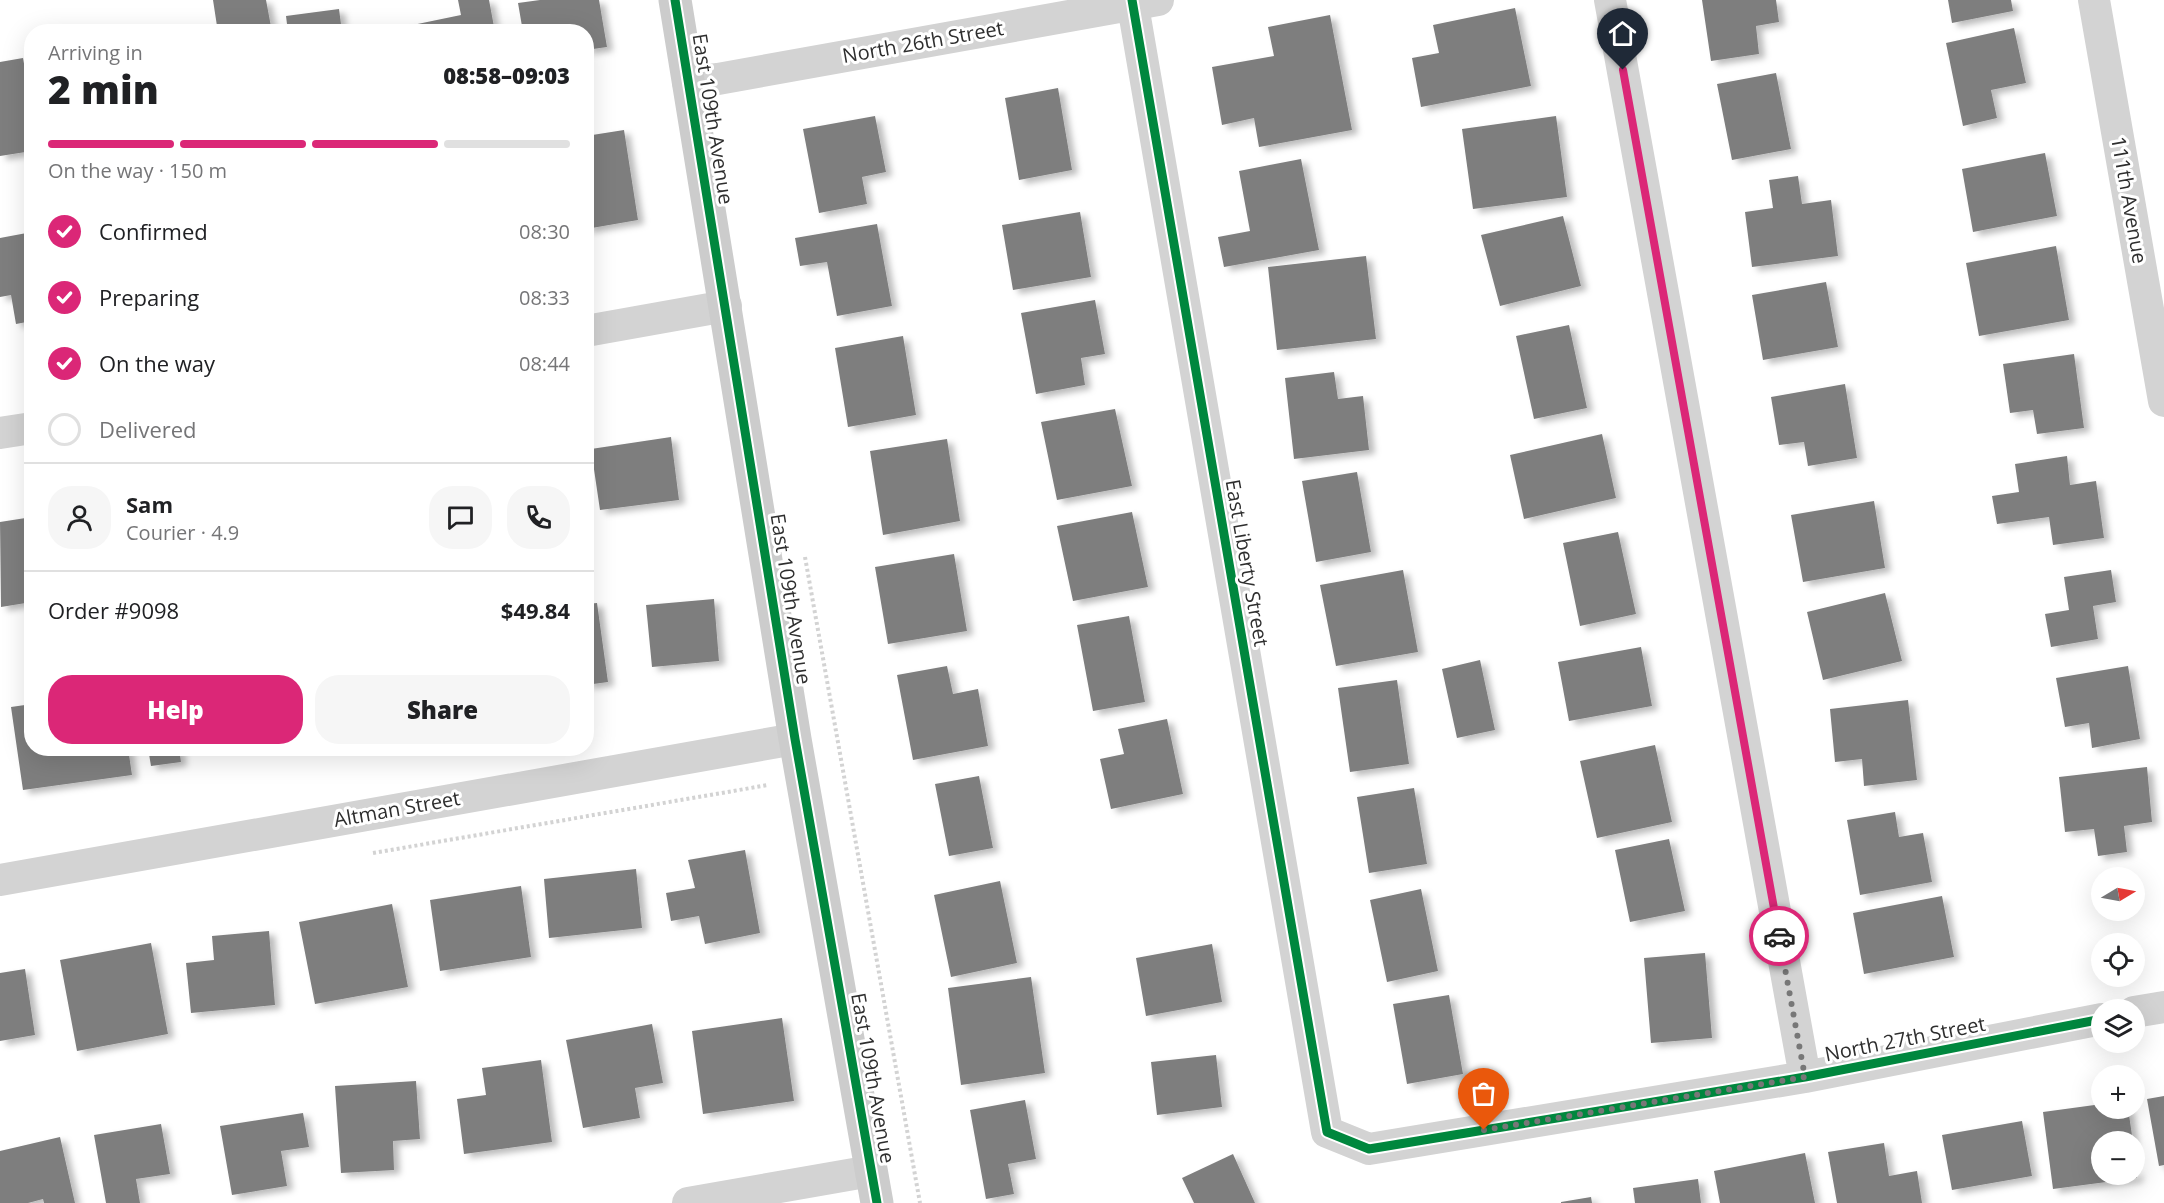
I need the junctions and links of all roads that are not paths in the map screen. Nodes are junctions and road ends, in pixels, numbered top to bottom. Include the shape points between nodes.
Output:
1 (675, 0) edge
2 (1610, 0) edge
3 (2094, 0) edge
4 (1141, 2) edge
5 (688, 82) junction
6 (726, 306) junction
7 (594, 330) edge
8 (2164, 401) edge
9 (24, 430) edge
10 (0, 434) edge
11 (795, 739) junction
12 (0, 880) edge
13 (2164, 1006) edge
14 (2145, 1010) edge
15 (2091, 1021) edge
16 (1805, 1077) junction
17 (1327, 1132) joint
18 (871, 1171) junction
19 (688, 1203) edge
20 (877, 1203) edge

1 - 5 street, East 109th Avenue
2 - 16 street
3 - 8 street, 111th Avenue
4 - 5 street, North 26th Street
4 - 17 street, East Liberty Street
5 - 6 street, East 109th Avenue
6 - 7 street
6 - 11 street, East 109th Avenue
9 - 10 street
11 - 12 street, Altman Street
11 - 18 street, East 109th Avenue
13 - 14 street
15 - 16 street, North 27th Street
16 - 17 street, North 27th Street via 1369,1149
18 - 19 street
18 - 20 street, East 109th Avenue

